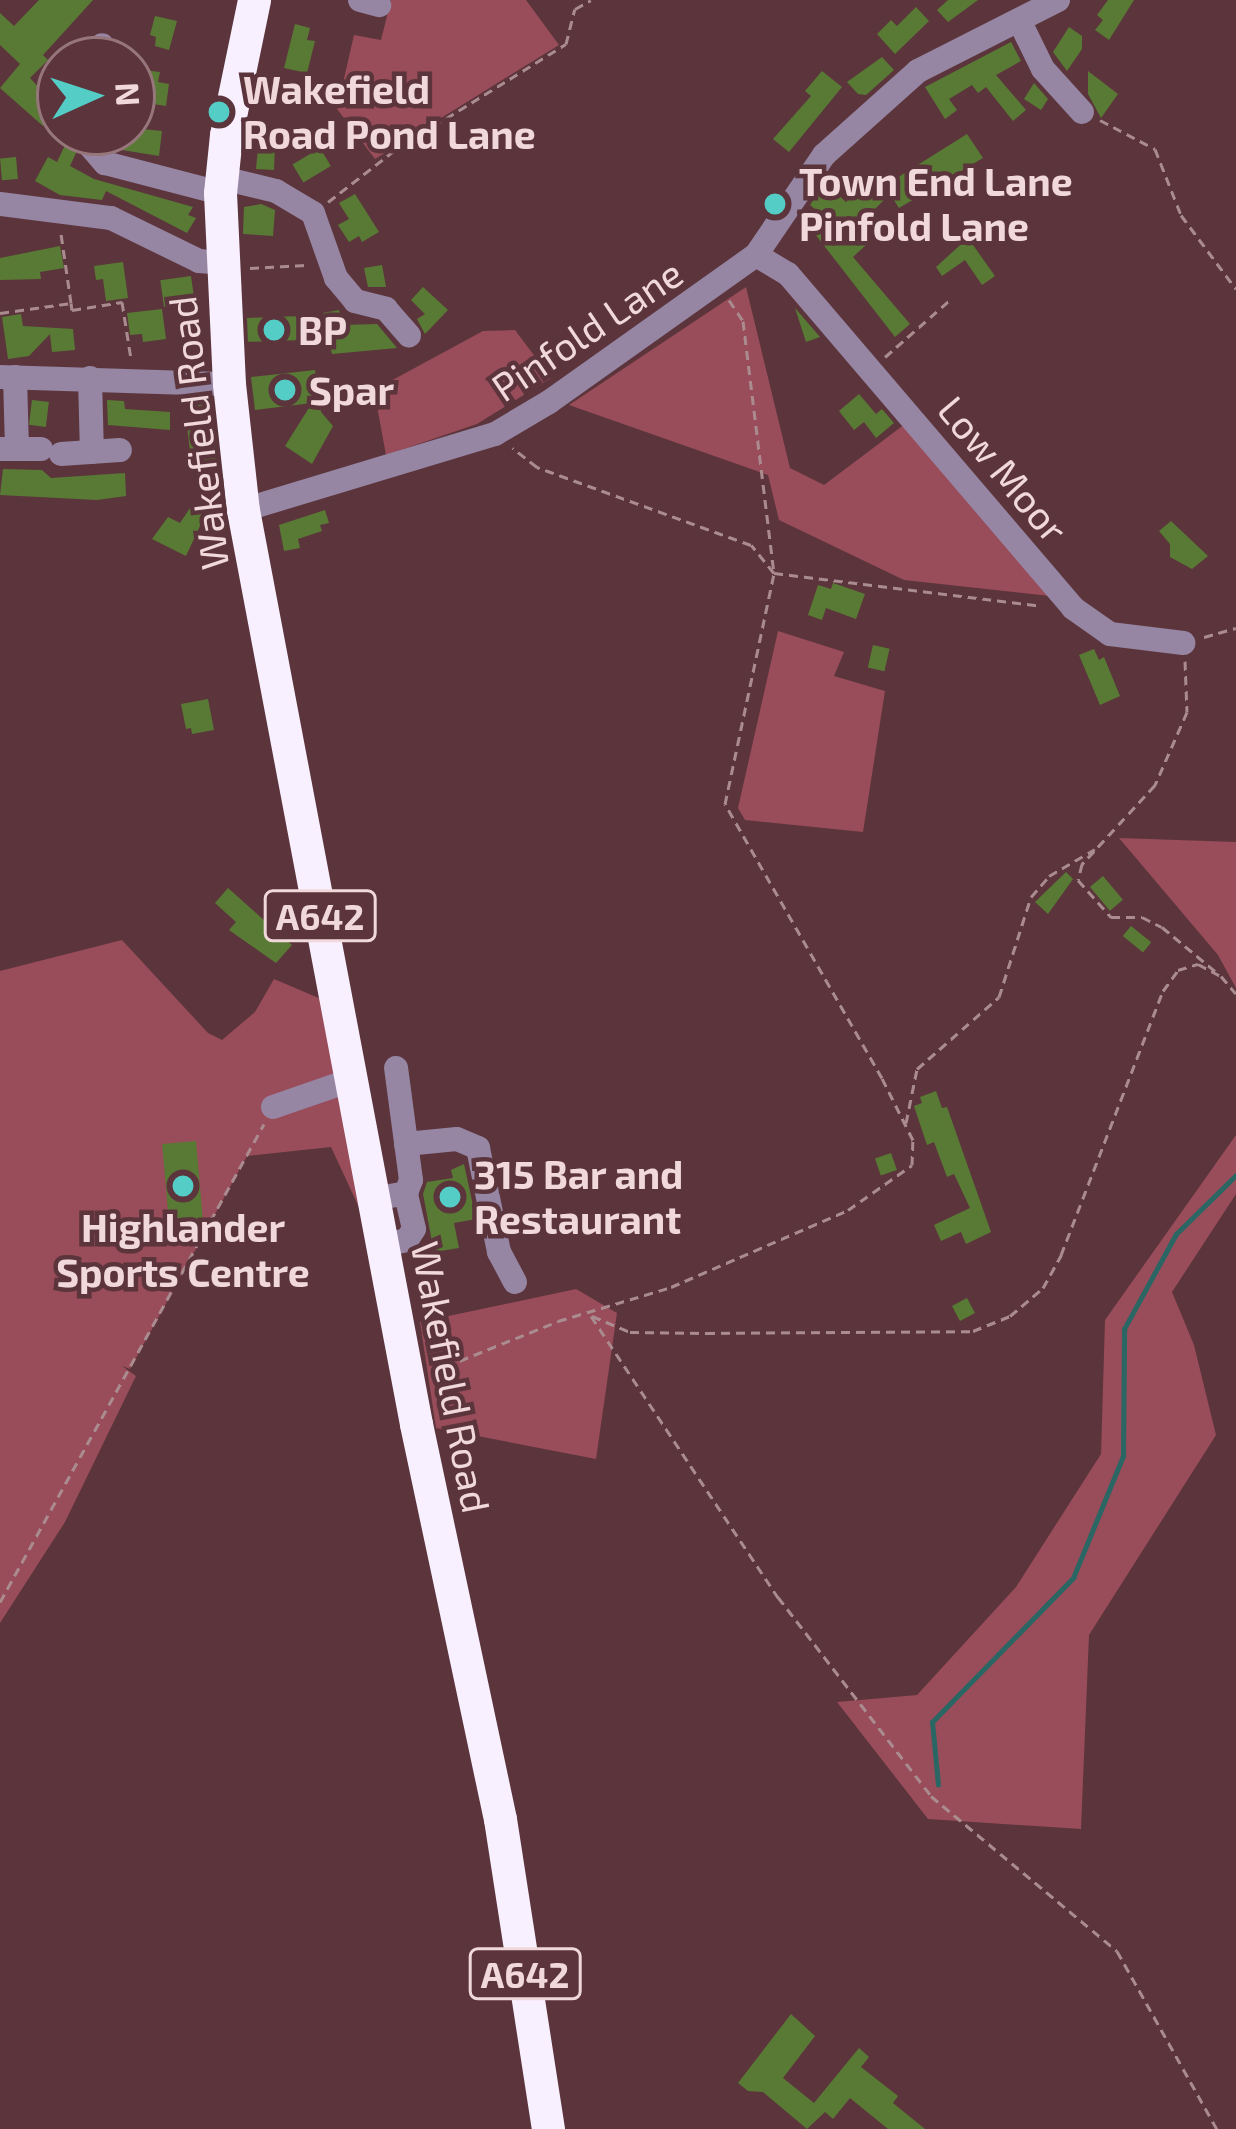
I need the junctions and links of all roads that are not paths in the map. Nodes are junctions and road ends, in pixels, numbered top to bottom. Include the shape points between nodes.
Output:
1 (254, 0) edge
2 (1058, 0) edge
3 (1020, 22) junction
4 (1082, 112) road end
5 (98, 156) edge
6 (221, 185) junction
7 (0, 204) edge
8 (756, 255) junction
9 (221, 266) junction
10 (409, 335) dead end
11 (8, 377) edge
12 (90, 378) junction
13 (230, 384) junction
14 (30, 450) edge
15 (120, 450) dead end
16 (92, 452) junction
17 (243, 510) junction
18 (1183, 644) road end
19 (396, 1068) dead end
20 (351, 1080) junction
21 (273, 1107) road end
22 (406, 1144) junction
23 (390, 1196) junction
24 (515, 1282) dead end
25 (548, 2129) edge

1 - 6 highway, Wakefield Road / A642
2 - 3 street, Pinfold Lane
3 - 4 street via 1043,69
3 - 8 street, Pinfold Lane via 918,70 874,106 824,155
5 - 6 street
6 - 9 highway, Wakefield Road / A642
6 - 10 street via 276,191 313,213 335,278 355,301 386,309
7 - 9 street via 111,218
8 - 17 street, Pinfold Lane via 495,434
8 - 18 street, Low Moor via 788,274 1073,608 1110,634
9 - 13 highway, Wakefield Road / A642
11 - 12 street
11 - 14 street
12 - 13 street
12 - 16 street
13 - 17 highway, Wakefield Road / A642
14 - 16 street
15 - 16 street
17 - 20 highway, Wakefield Road / A642
19 - 22 street
20 - 21 street
20 - 23 highway, Wakefield Road / A642
22 - 23 street via 411,1180
22 - 24 street via 457,1139 478,1148 499,1252
23 - 25 highway, Wakefield Road / A642 via 382,1245 500,1820

